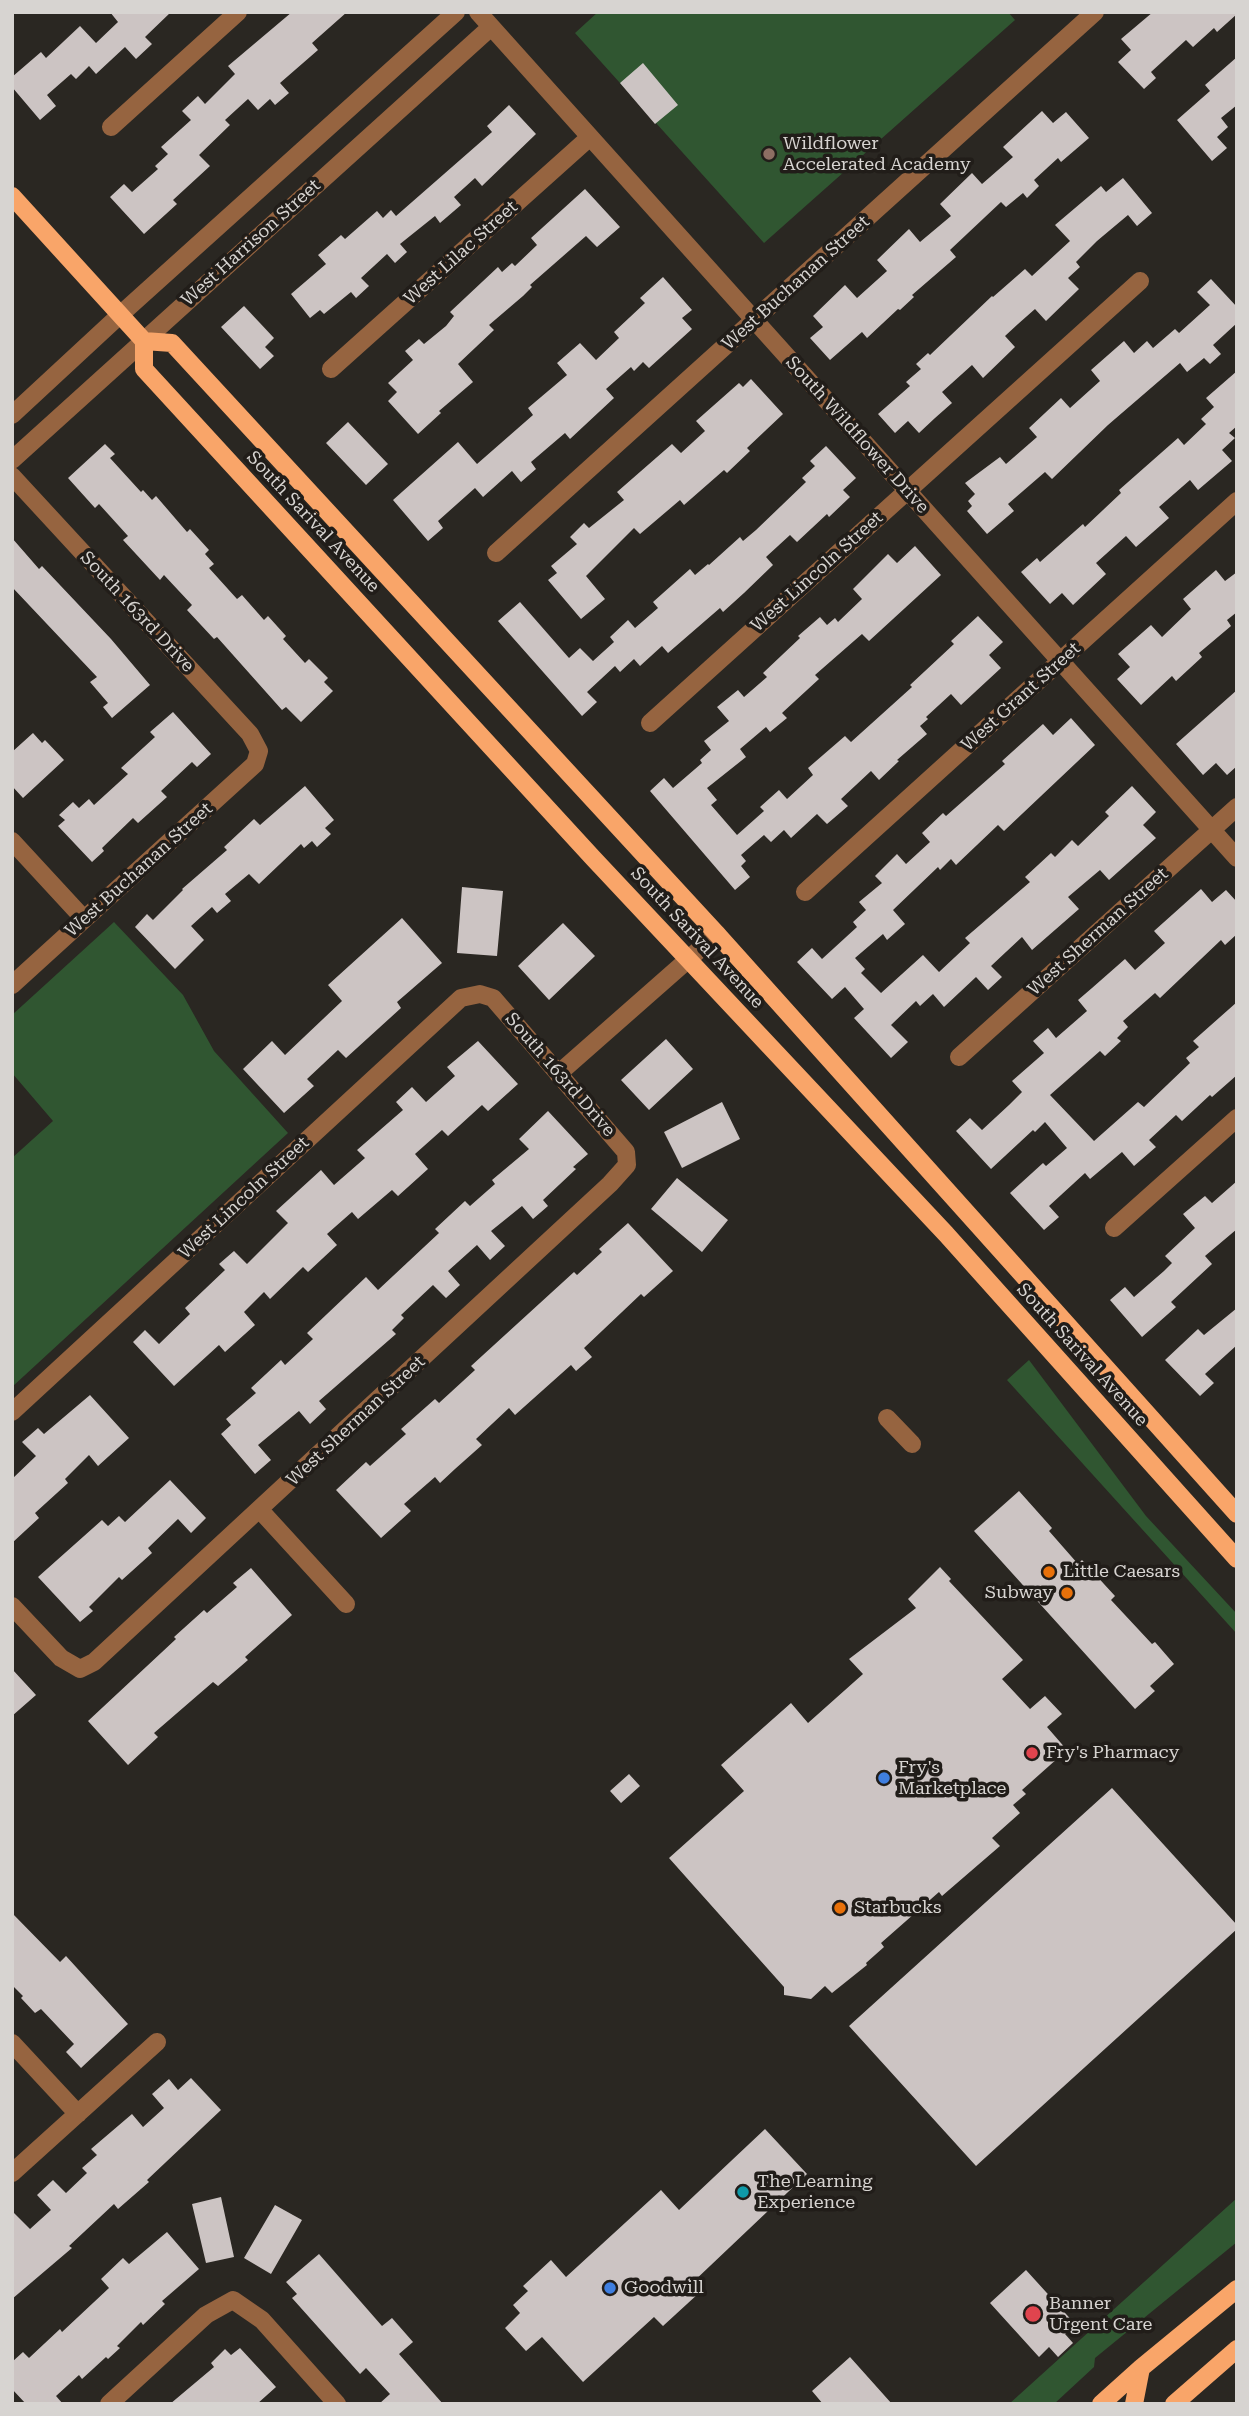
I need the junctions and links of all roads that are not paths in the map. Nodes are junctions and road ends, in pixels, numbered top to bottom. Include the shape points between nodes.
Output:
1 (238, 12) edge
2 (456, 12) edge
3 (478, 12) edge
4 (1095, 12) edge
5 (491, 27) junction
6 (111, 127) dead end
7 (590, 137) junction
8 (12, 196) edge
9 (1140, 281) dead end
10 (121, 314) junction
11 (754, 321) junction
12 (144, 341) junction
13 (331, 369) dead end
14 (12, 415) edge
15 (12, 460) edge
16 (12, 476) edge
17 (907, 491) junction
18 (1237, 501) edge
19 (496, 553) dead end
20 (1061, 661) junction
21 (650, 723) dead end
22 (259, 751) joint
23 (1237, 807) edge
24 (1212, 830) junction
25 (12, 841) edge
26 (1237, 858) edge
27 (805, 892) dead end
28 (84, 919) junction
29 (717, 934) junction
30 (688, 959) junction
31 (12, 985) edge
32 (480, 994) joint
33 (959, 1057) dead end
34 (558, 1074) junction
35 (1237, 1118) edge
36 (627, 1166) joint
37 (1114, 1228) dead end
38 (1115, 1379) junction
39 (1094, 1398) junction
40 (12, 1412) edge
41 (887, 1418) dead end
42 (912, 1444) dead end
43 (260, 1510) junction
44 (1237, 1514) edge
45 (1237, 1559) edge
46 (346, 1604) dead end
47 (12, 1606) edge
48 (157, 2042) dead end
49 (12, 2043) edge
50 (78, 2114) junction
51 (12, 2173) edge
52 (1237, 2290) edge
53 (1237, 2349) edge
54 (1141, 2368) junction
55 (109, 2404) edge
56 (337, 2404) edge
57 (1101, 2404) edge
58 (1134, 2404) edge
59 (1174, 2404) edge

1 - 6 street
2 - 10 street, West Harrison Street
3 - 5 street, South Wildflower Drive
4 - 11 street, West Buchanan Street
5 - 7 street, South Wildflower Drive
5 - 12 street, West Harrison Street
7 - 11 street, South Wildflower Drive
7 - 13 street, West Lilac Street
8 - 10 main road
9 - 17 street, West Lincoln Street
10 - 12 main road
10 - 14 street, West Harrison Street
11 - 17 street, South Wildflower Drive
11 - 19 street, West Buchanan Street
12 - 15 street, West Harrison Street
12 - 29 main road, South Sarival Avenue via 172,343
12 - 30 main road, South Sarival Avenue via 144,369
16 - 22 street, South 163rd Drive via 250,734
17 - 20 street, South Wildflower Drive
17 - 21 street, West Lincoln Street
18 - 20 street, West Grant Street
20 - 24 street, South Wildflower Drive
20 - 27 street, West Grant Street
22 - 28 street, West Buchanan Street via 254,764
23 - 24 street, West Sherman Street
24 - 26 street, South Wildflower Drive
24 - 33 street, West Sherman Street
25 - 28 street
28 - 31 street, West Buchanan Street
29 - 30 street
29 - 38 main road, South Sarival Avenue
30 - 34 street
30 - 39 main road, South Sarival Avenue
32 - 34 street, South 163rd Drive via 493,998
32 - 40 street, West Lincoln Street via 461,998
34 - 36 street, South 163rd Drive via 626,1152
35 - 37 street
36 - 43 street, West Sherman Street
38 - 39 main road
38 - 44 main road, South Sarival Avenue
39 - 45 main road, South Sarival Avenue
41 - 42 street
43 - 46 street
43 - 47 street, West Sherman Street via 94,1662 80,1669 61,1658
48 - 50 street
49 - 50 street
50 - 51 street
52 - 54 main road
53 - 59 main road
54 - 57 main road
54 - 58 main road
55 - 56 street via 206,2315 233,2300 262,2320

